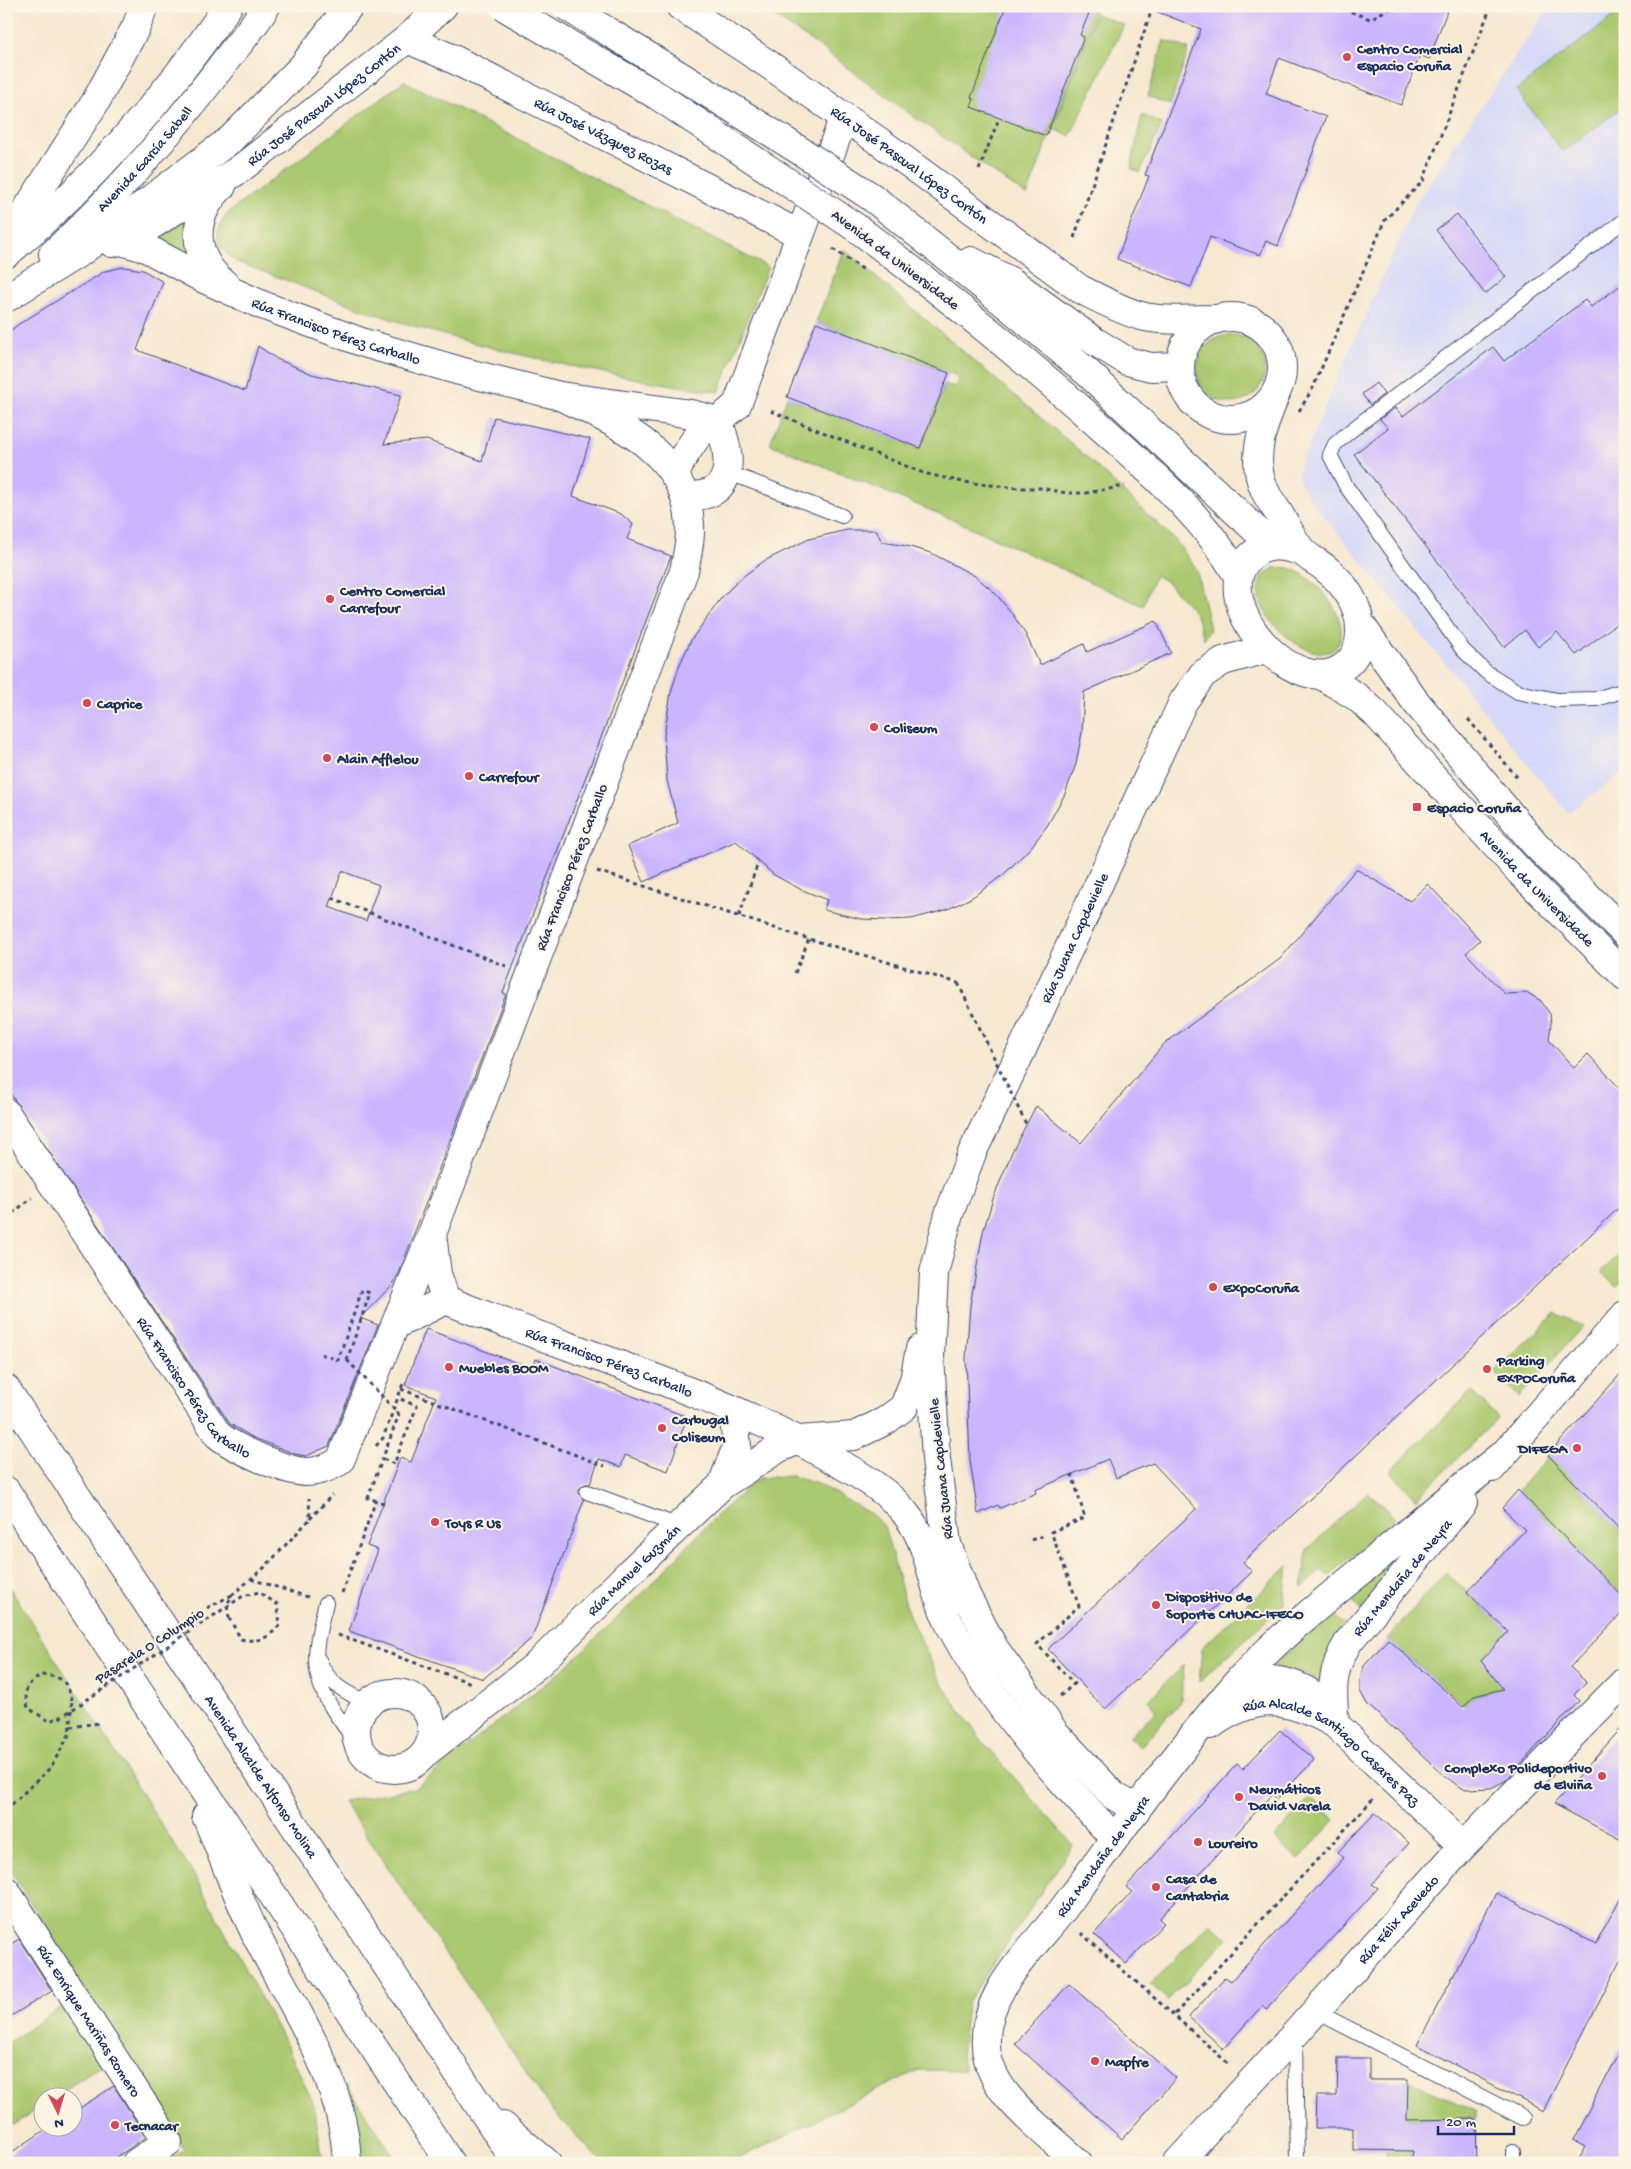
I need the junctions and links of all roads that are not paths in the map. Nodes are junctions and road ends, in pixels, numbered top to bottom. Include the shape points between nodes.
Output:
1 (144, 6) edge
2 (228, 6) edge
3 (266, 6) edge
4 (349, 6) edge
5 (443, 6) edge
6 (458, 6) edge
7 (503, 6) edge
8 (566, 6) edge
9 (680, 6) edge
10 (407, 39) junction
11 (844, 117) junction
12 (240, 169) junction
13 (1625, 220) edge
14 (916, 232) junction
15 (799, 234) junction
16 (121, 241) junction
17 (6, 242) edge
18 (82, 251) junction
19 (6, 254) edge
20 (6, 294) edge
21 (238, 295) junction
22 (6, 298) edge
23 (1142, 316) junction
24 (1216, 319) junction
25 (1181, 358) junction
26 (1276, 392) junction
27 (560, 396) junction
28 (718, 421) junction
29 (727, 472) junction
30 (680, 486) junction
31 (842, 516) dead end
32 (1273, 546) junction
33 (1303, 552) junction
34 (1238, 576) junction
35 (1360, 625) junction
36 (1266, 649) junction
37 (1321, 676) junction
38 (1625, 690) edge
39 (1620, 922) edge
40 (1625, 976) edge
41 (6, 1113) edge
42 (432, 1234) junction
43 (934, 1273) junction
44 (446, 1300) junction
45 (1625, 1315) edge
46 (397, 1324) junction
47 (6, 1389) edge
48 (718, 1401) junction
49 (798, 1440) junction
50 (1504, 1454) junction
51 (722, 1485) junction
52 (6, 1491) edge
53 (587, 1492) dead end
54 (679, 1526) junction
55 (326, 1603) road end
56 (315, 1653) junction
57 (1243, 1677) junction
58 (1625, 1681) edge
59 (483, 1696) junction
60 (368, 1703) junction
61 (421, 1704) junction
62 (1335, 1724) junction
63 (1192, 1739) junction
64 (358, 1746) junction
65 (425, 1753) junction
66 (182, 1757) junction
67 (1137, 1809) junction
68 (1114, 1838) junction
69 (1463, 1846) junction
70 (6, 1890) edge
71 (1315, 2011) junction
72 (1295, 2034) junction
73 (482, 2109) junction
74 (1523, 2118) dead end
75 (445, 2156) edge
76 (1068, 2157) edge
77 (136, 2163) edge
78 (347, 2163) edge
79 (517, 2163) edge
80 (547, 2163) edge
81 (1177, 2163) edge
82 (1297, 2163) edge

1 - 17 main road via 96,101
2 - 19 main road, Avenida García Sabell via 205,40 124,140 38,228
3 - 20 main road, Avenida García Sabell via 202,93 143,163 99,211
4 - 18 main road via 303,66 231,139
5 - 10 main road, Rúa José Pascual López Cortón
6 - 10 main road, Rúa José Pascual López Cortón
7 - 34 main road, Avenida da Universidade, bridge via 658,96 858,229 954,301 1129,452 1191,512 1212,536
8 - 14 main road, Avenida da Universidade, bridge via 785,140 873,198
9 - 11 main road, Rúa José Pascual López Cortón
10 - 12 main road, Rúa José Pascual López Cortón
10 - 15 main road, Rúa José Vázquez Rozas via 449,57
11 - 15 main road
11 - 23 main road, Rúa José Pascual López Cortón via 1080,289 1110,305
12 - 16 main road, Rúa José Pascual López Cortón via 170,215
12 - 21 main road, Rúa José Pascual López Cortón via 205,208 197,237 210,270
13 - 38 lane via 1349,432 1335,444 1330,455 1346,486 1463,650 1486,672 1518,692 1557,700 1596,699
14 - 25 main road, Avenida da Universidade via 1012,282 1094,341 1128,361 1151,367
14 - 32 main road, Avenida da Universidade via 1088,373
15 - 28 main road via 736,405
16 - 18 main road, Rúa José Pascual López Cortón
16 - 21 main road, Rúa Francisco Pérez Carballo via 146,248
18 - 22 main road
21 - 27 main road, Rúa Francisco Pérez Carballo via 364,343
23 - 24 main road, Rúa José Pascual López Cortón
23 - 25 main road, Rúa José Pascual López Cortón
24 - 25 main road via 1201,326 1190,337
24 - 26 main road, Rúa José Pascual López Cortón via 1250,320 1275,342 1282,359 1282,376
25 - 26 main road, Rúa José Pascual López Cortón via 1181,383 1189,399 1202,411 1217,418 1234,420 1251,416 1266,406
26 - 33 main road, Rúa José Pascual López Cortón via 1260,436 1258,467 1264,491
27 - 28 main road, Rúa Francisco Pérez Carballo via 691,414
27 - 30 main road, Rúa Francisco Pérez Carballo via 634,434 658,454
28 - 29 main road via 724,436
28 - 30 main road via 698,435 682,458
29 - 30 main road via 722,484 702,496
29 - 31 lane
30 - 42 main road, Rúa Francisco Pérez Carballo via 690,525 684,570
32 - 33 main road
32 - 34 main road via 1251,555
33 - 35 main road via 1325,568 1350,595
34 - 36 main road via 1239,601 1245,618
35 - 37 main road via 1360,644 1353,660 1340,670
35 - 39 main road, Avenida da Universidade via 1415,701 1536,844
36 - 37 main road via 1298,670
36 - 43 main road, Rúa Juana Capdevielle via 1224,661 1210,669 1183,702 972,1153 949,1214
37 - 40 main road, Avenida da Universidade via 1357,697 1375,713 1520,872
41 - 46 main road, Rúa Francisco Pérez Carballo via 218,1435 228,1442 287,1468 307,1472 327,1469 340,1462
42 - 44 main road, Rúa Francisco Pérez Carballo via 437,1274
42 - 46 main road, Rúa Francisco Pérez Carballo
43 - 49 main road, Rúa Juana Capdevielle via 914,1380 904,1407 885,1422 854,1436
43 - 67 main road, Rúa Juana Capdevielle via 930,1356 936,1459 947,1544 966,1595 994,1648 1055,1732 1114,1796
44 - 46 main road
44 - 48 main road, Rúa Francisco Pérez Carballo
45 - 50 main road, Rúa Mendaña de Neyra
47 - 73 main road, Avenida Alcalde Alfonso Molina
48 - 49 main road, Rúa Francisco Pérez Carballo
48 - 51 main road, Rúa Manuel Guzmán via 737,1446
49 - 51 main road, Rúa Juana Capdevielle via 779,1448
49 - 68 main road, Rúa Juana Capdevielle via 867,1480 909,1518 922,1543 934,1587 970,1662 1016,1726
50 - 57 main road, Rúa Mendaña de Neyra via 1332,1594
50 - 62 main road, Rúa Mendaña de Neyra via 1349,1641 1339,1657 1333,1677
51 - 54 main road, Rúa Manuel Guzmán
52 - 66 main road
53 - 54 lane
54 - 59 main road, Rúa Manuel Guzmán via 538,1664
55 - 56 lane, Rúa Manuel Guzmán
56 - 60 lane via 326,1676 335,1686
56 - 64 lane, Rúa Manuel Guzmán via 319,1685 331,1709
57 - 62 main road via 1297,1685 1321,1701
57 - 63 main road, Rúa Mendaña de Neyra
58 - 69 main road, Rúa Félix Acevedo
59 - 61 main road via 450,1710
59 - 65 main road, Rúa Manuel Guzmán
60 - 61 main road via 377,1696 400,1693
60 - 64 main road via 356,1723
61 - 65 main road via 432,1722 430,1744
62 - 63 main road, Rúa Alcalde Santiago Casares Paz via 1300,1707 1283,1702 1262,1702 1223,1716
62 - 69 main road, Rúa Alcalde Santiago Casares Paz
63 - 67 main road, Rúa Mendaña de Neyra
64 - 65 main road, Rúa Manuel Guzmán via 373,1763 384,1768 407,1767
66 - 75 main road
66 - 78 main road via 255,1933 326,2068 343,2129
67 - 68 main road, Rúa Mendaña de Neyra
68 - 76 main road, Rúa Mendaña de Neyra via 1002,1985 987,2028 988,2062 1007,2096
69 - 71 main road, Rúa Félix Acevedo
70 - 77 main road, Rúa Enrique Mariñas Romero via 168,2142
71 - 72 main road, Rúa Félix Acevedo
71 - 74 lane
72 - 81 main road, Rúa Félix Acevedo
72 - 82 lane
73 - 79 main road, Avenida Alcalde Alfonso Molina
73 - 80 main road

